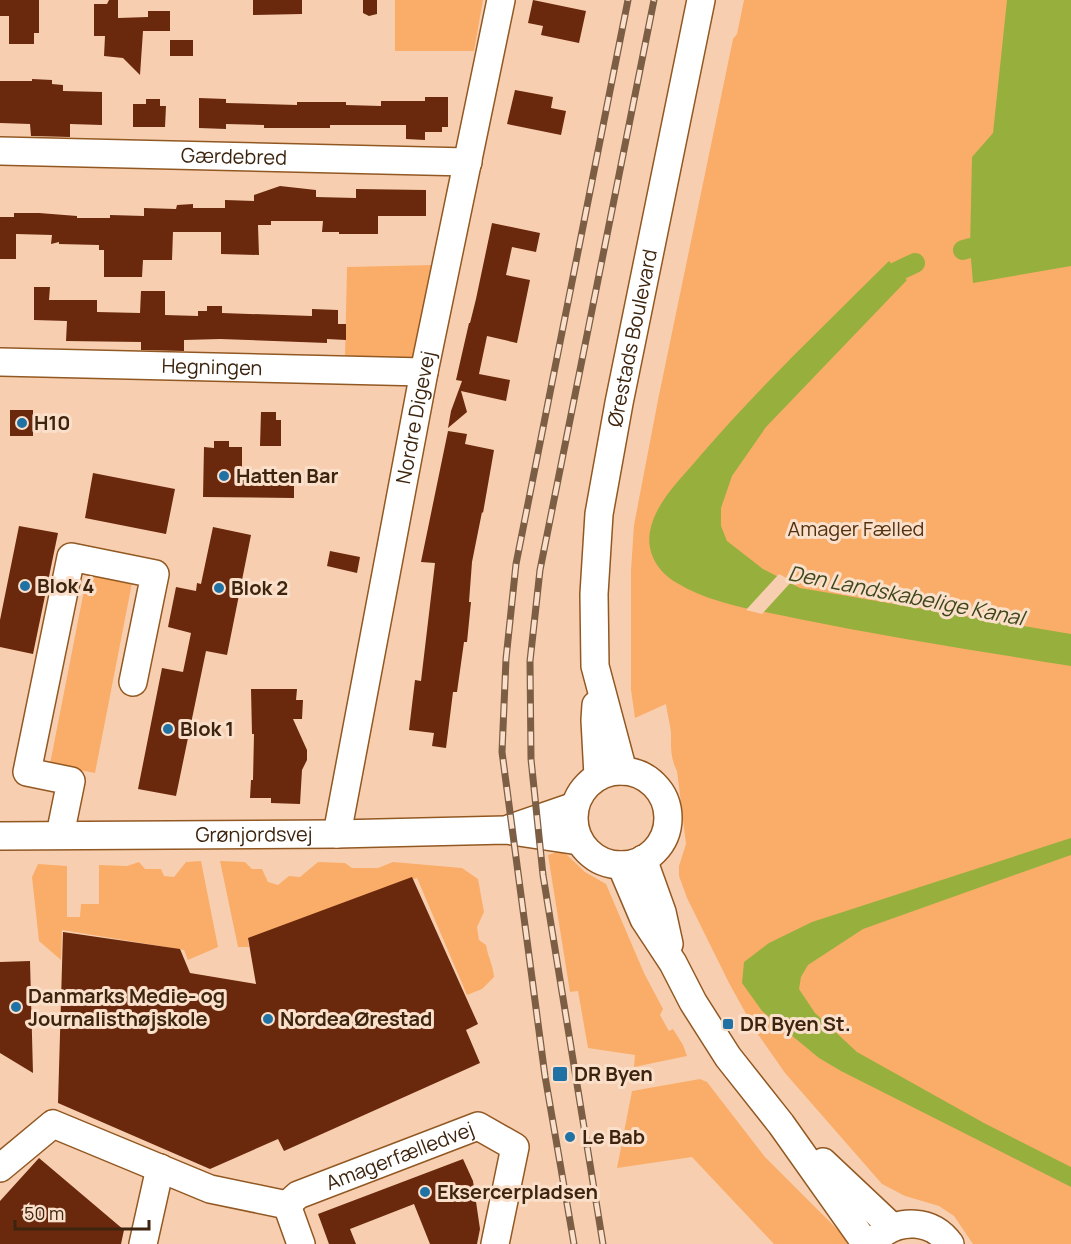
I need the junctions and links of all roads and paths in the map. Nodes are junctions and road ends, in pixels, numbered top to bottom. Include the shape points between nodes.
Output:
1 (501, 0) edge
2 (701, 0) edge
3 (0, 151) edge
4 (468, 162) junction
5 (0, 362) edge
6 (424, 372) junction
7 (133, 682) dead end
8 (611, 773) junction
9 (575, 806) junction
10 (506, 830) junction
11 (337, 834) junction
12 (60, 835) junction
13 (0, 836) edge
14 (579, 841) junction
15 (632, 862) junction
16 (781, 1124) junction
17 (0, 1168) edge
18 (160, 1168) junction
19 (287, 1205) junction
20 (882, 1236) edge
21 (143, 1244) edge
22 (301, 1244) edge
23 (495, 1244) edge
24 (866, 1244) edge
25 (950, 1244) edge

1 - 4 street, Nordre Digevej
2 - 8 street, Ørestads Boulevard via 599,514 594,594 598,681 595,720
3 - 4 street, Gærdebred
4 - 6 street, Nordre Digevej
5 - 6 street, Hegningen
6 - 11 street, Nordre Digevej
7 - 12 street via 155,574 71,557 27,772 71,781
8 - 9 street via 588,784
8 - 15 street via 635,773 651,782 667,807 666,831 653,852
9 - 10 street, Grønjordsvej
9 - 14 street
10 - 11 street, Grønjordsvej
10 - 14 street, Grønjordsvej
11 - 12 street, Grønjordsvej
12 - 13 street, Grønjordsvej
14 - 15 street via 587,851 609,863
15 - 16 street via 644,919 728,1058
16 - 20 street
16 - 24 street
17 - 18 street via 53,1124
18 - 19 street via 210,1189
18 - 21 street
19 - 22 street
19 - 23 street, Amagerfælledvej via 298,1194 478,1126 514,1148
20 - 25 street via 907,1223 922,1224 937,1231

